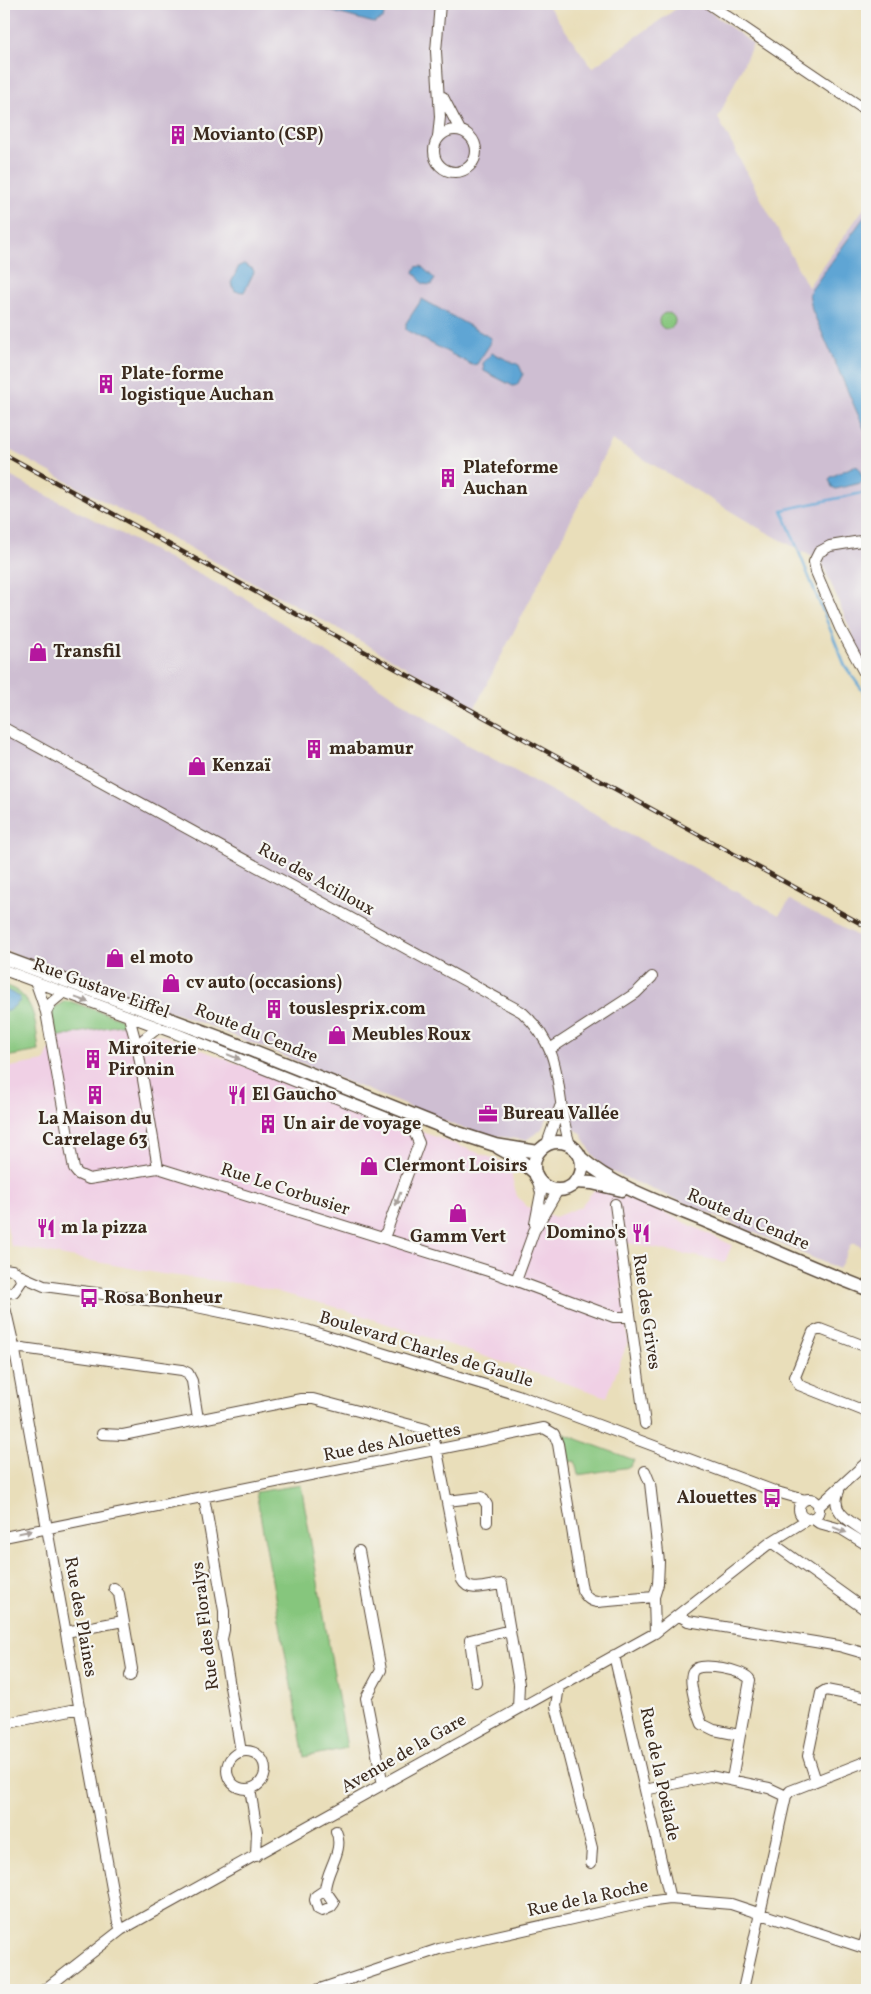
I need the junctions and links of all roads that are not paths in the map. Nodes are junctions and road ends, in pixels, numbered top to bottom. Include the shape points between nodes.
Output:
1 (440, 4) edge
2 (709, 4) edge
3 (440, 86) junction
4 (867, 111) edge
5 (460, 130) junction
6 (438, 137) junction
7 (867, 540) edge
8 (867, 678) edge
9 (4, 728) edge
10 (4, 958) edge
11 (4, 970) edge
12 (652, 976) dead end
13 (36, 983) junction
14 (63, 993) junction
15 (46, 1012) junction
16 (129, 1017) junction
17 (159, 1027) junction
18 (550, 1049) junction
19 (138, 1050) junction
20 (561, 1104) junction
21 (495, 1145) junction
22 (570, 1145) junction
23 (542, 1148) junction
24 (581, 1158) junction
25 (158, 1168) junction
26 (536, 1175) junction
27 (575, 1182) junction
28 (558, 1190) junction
29 (656, 1200) junction
30 (616, 1204) dead end
31 (534, 1231) junction
32 (384, 1238) junction
33 (4, 1261) edge
34 (12, 1272) edge
35 (826, 1274) junction
36 (516, 1281) junction
37 (44, 1286) junction
38 (867, 1289) edge
39 (11, 1292) edge
40 (867, 1295) edge
41 (5, 1306) edge
42 (630, 1317) junction
43 (867, 1347) edge
44 (15, 1351) junction
45 (4, 1353) edge
46 (867, 1400) edge
47 (865, 1411) edge
48 (198, 1419) junction
49 (644, 1424) dead end
50 (102, 1434) dead end
51 (437, 1451) junction
52 (867, 1462) edge
53 (645, 1472) dead end
54 (840, 1488) junction
55 (204, 1497) junction
56 (447, 1501) junction
57 (808, 1509) junction
58 (487, 1522) dead end
59 (46, 1526) junction
60 (867, 1533) edge
61 (4, 1536) edge
62 (773, 1540) junction
63 (867, 1545) edge
64 (359, 1551) dead end
65 (114, 1588) dead end
66 (654, 1597) junction
67 (867, 1611) edge
68 (678, 1615) junction
69 (124, 1621) junction
70 (510, 1630) junction
71 (66, 1632) junction
72 (656, 1633) junction
73 (867, 1654) edge
74 (614, 1656) junction
75 (130, 1676) dead end
76 (476, 1682) dead end
77 (520, 1684) junction
78 (559, 1686) junction
79 (542, 1695) junction
80 (867, 1698) edge
81 (532, 1700) junction
82 (556, 1706) junction
83 (80, 1708) junction
84 (518, 1709) junction
85 (4, 1724) edge
86 (739, 1734) junction
87 (241, 1752) junction
88 (867, 1761) edge
89 (378, 1766) junction
90 (394, 1779) junction
91 (732, 1779) junction
92 (816, 1781) junction
93 (383, 1785) junction
94 (250, 1789) junction
95 (645, 1790) junction
96 (786, 1796) junction
97 (257, 1831) junction
98 (336, 1831) dead end
99 (270, 1848) junction
100 (256, 1856) junction
101 (592, 1863) dead end
102 (325, 1890) dead end
103 (670, 1899) junction
104 (759, 1913) junction
105 (121, 1930) junction
106 (867, 1934) edge
107 (865, 1948) edge
108 (44, 1990) edge
109 (317, 1990) edge
110 (742, 1990) edge

1 - 3 street via 436,51
2 - 4 street
3 - 5 street via 448,110
3 - 6 street
5 - 6 street via 452,129
5 - 6 street via 471,136 476,150 472,164 461,172 447,171 436,161 433,151
7 - 8 street via 830,546 819,552 814,562 840,628
9 - 18 street, Rue des Acilloux via 510,1005 537,1029
10 - 21 main road, Route du Cendre
11 - 13 street, Rue Gustave Eiffel
12 - 18 street via 636,993
13 - 14 street, Rue Gustave Eiffel
13 - 15 street
14 - 15 street
14 -> 16 street, Rue Gustave Eiffel
15 - 25 street via 74,1169 89,1179
16 - 17 street, Rue Gustave Eiffel
16 - 19 street
17 - 19 street via 150,1032
17 -> 32 street, Rue Gustave Eiffel via 409,1127 419,1143
18 - 20 street, Rue des Acilloux via 559,1078
19 - 25 street
20 - 22 street, Rue des Acilloux
20 - 23 street, Rue des Acilloux
21 - 23 main road, Route du Cendre
21 - 26 main road, Route du Cendre via 519,1159
22 - 23 main road via 557,1141
22 - 24 main road
23 - 26 main road via 533,1164
24 - 27 main road via 581,1171
24 - 29 main road, Route du Cendre via 597,1172
25 - 32 street, Rue Le Corbusier
26 - 28 main road via 546,1187
26 - 31 street via 540,1193
27 - 28 main road
27 - 29 main road, Route du Cendre via 592,1182
28 - 31 street
29 - 35 main road, Route du Cendre
30 - 42 street, Rue des Grives
31 - 36 street
32 - 36 street, Rue Le Corbusier
33 - 34 street
34 - 37 street, Boulevard Charles de Gaulle
34 - 39 street, Rue des Plaines via 20,1286
35 - 38 main road, Route du Cendre
35 - 40 main road, Route du Cendre
36 - 42 street, Rue Le Corbusier via 614,1317
37 - 39 street, Boulevard Charles de Gaulle
37 - 57 street, Boulevard Charles de Gaulle via 192,1306 307,1330 518,1395 785,1495
39 - 41 street, Rue des Plaines
41 - 44 street, Rue des Plaines
42 - 49 street, Rue des Grives
43 - 47 street via 820,1329 813,1332 795,1377 799,1385
44 - 45 street
44 - 48 street via 22,1348 182,1370 192,1381
44 - 59 street, Rue des Plaines
46 - 47 street
48 - 50 street via 123,1435
48 - 51 street via 301,1400 327,1401 426,1429 432,1434
51 - 55 street, Rue des Alouettes
51 - 56 street
51 - 66 street, Rue des Alouettes via 536,1429 550,1430 558,1444 582,1590 591,1601 598,1602
52 - 54 street, Avenue de la Gare
53 - 66 street via 650,1483 659,1562
54 - 57 street, Avenue de la Gare
54 - 60 street via 836,1498 839,1512
55 - 59 street, Rue des Alouettes
55 - 87 street, Rue des Floralys via 224,1611 222,1639
56 - 58 street via 482,1497 488,1505
56 - 70 street via 462,1580 472,1588 502,1584
57 - 62 street, Avenue de la Gare
57 -> 63 street, Boulevard Charles de Gaulle via 819,1523 841,1529
61 -> 59 street, Rue des Alouettes
59 - 71 street, Rue des Plaines
62 - 67 street
62 - 68 street, Avenue de la Gare
64 - 89 street via 381,1670 366,1698
65 - 69 street via 119,1594
66 - 72 street
68 - 72 street, Avenue de la Gare
68 - 73 street via 688,1621 839,1646
69 - 71 street
69 - 75 street via 132,1669
70 - 76 street via 470,1640
70 - 77 street
71 - 83 street, Rue des Plaines
72 - 74 street, Avenue de la Gare
74 - 78 street, Avenue de la Gare
74 - 95 street, Rue de la Poëlade
77 - 81 street
77 - 84 street
78 - 79 street, Avenue de la Gare
78 - 82 street
79 - 81 street, Avenue de la Gare
79 - 82 street
80 - 92 street via 826,1690 821,1693 808,1756
81 - 84 street, Avenue de la Gare
82 - 101 street via 592,1848
83 - 85 street
83 - 105 street, Rue des Plaines
84 - 90 street, Avenue de la Gare
86 - 86 street via 750,1686 748,1675 704,1666 696,1668 692,1671 691,1681 702,1724 714,1730
86 - 91 street
87 - 94 street via 231,1758 228,1775 238,1788
87 - 94 street via 258,1755 264,1766 260,1783
88 - 92 street
89 - 90 street
89 - 93 street
90 - 93 street, Avenue de la Gare
91 - 95 street via 710,1776
91 - 96 street via 769,1788
92 - 96 street via 790,1791
93 - 99 street, Avenue de la Gare
94 - 97 street
95 - 103 street, Rue de la Poëlade
96 - 104 street
97 - 99 street
97 - 100 street
98 - 102 street via 339,1848 329,1868
99 - 100 street, Avenue de la Gare
100 - 105 street, Avenue de la Gare
103 - 104 street, Rue de la Roche via 731,1904
103 - 109 street, Rue de la Roche via 639,1903 439,1949
104 - 107 street, Rue de la Roche
104 - 110 street
105 - 108 street, Avenue de la Gare
106 - 107 street

